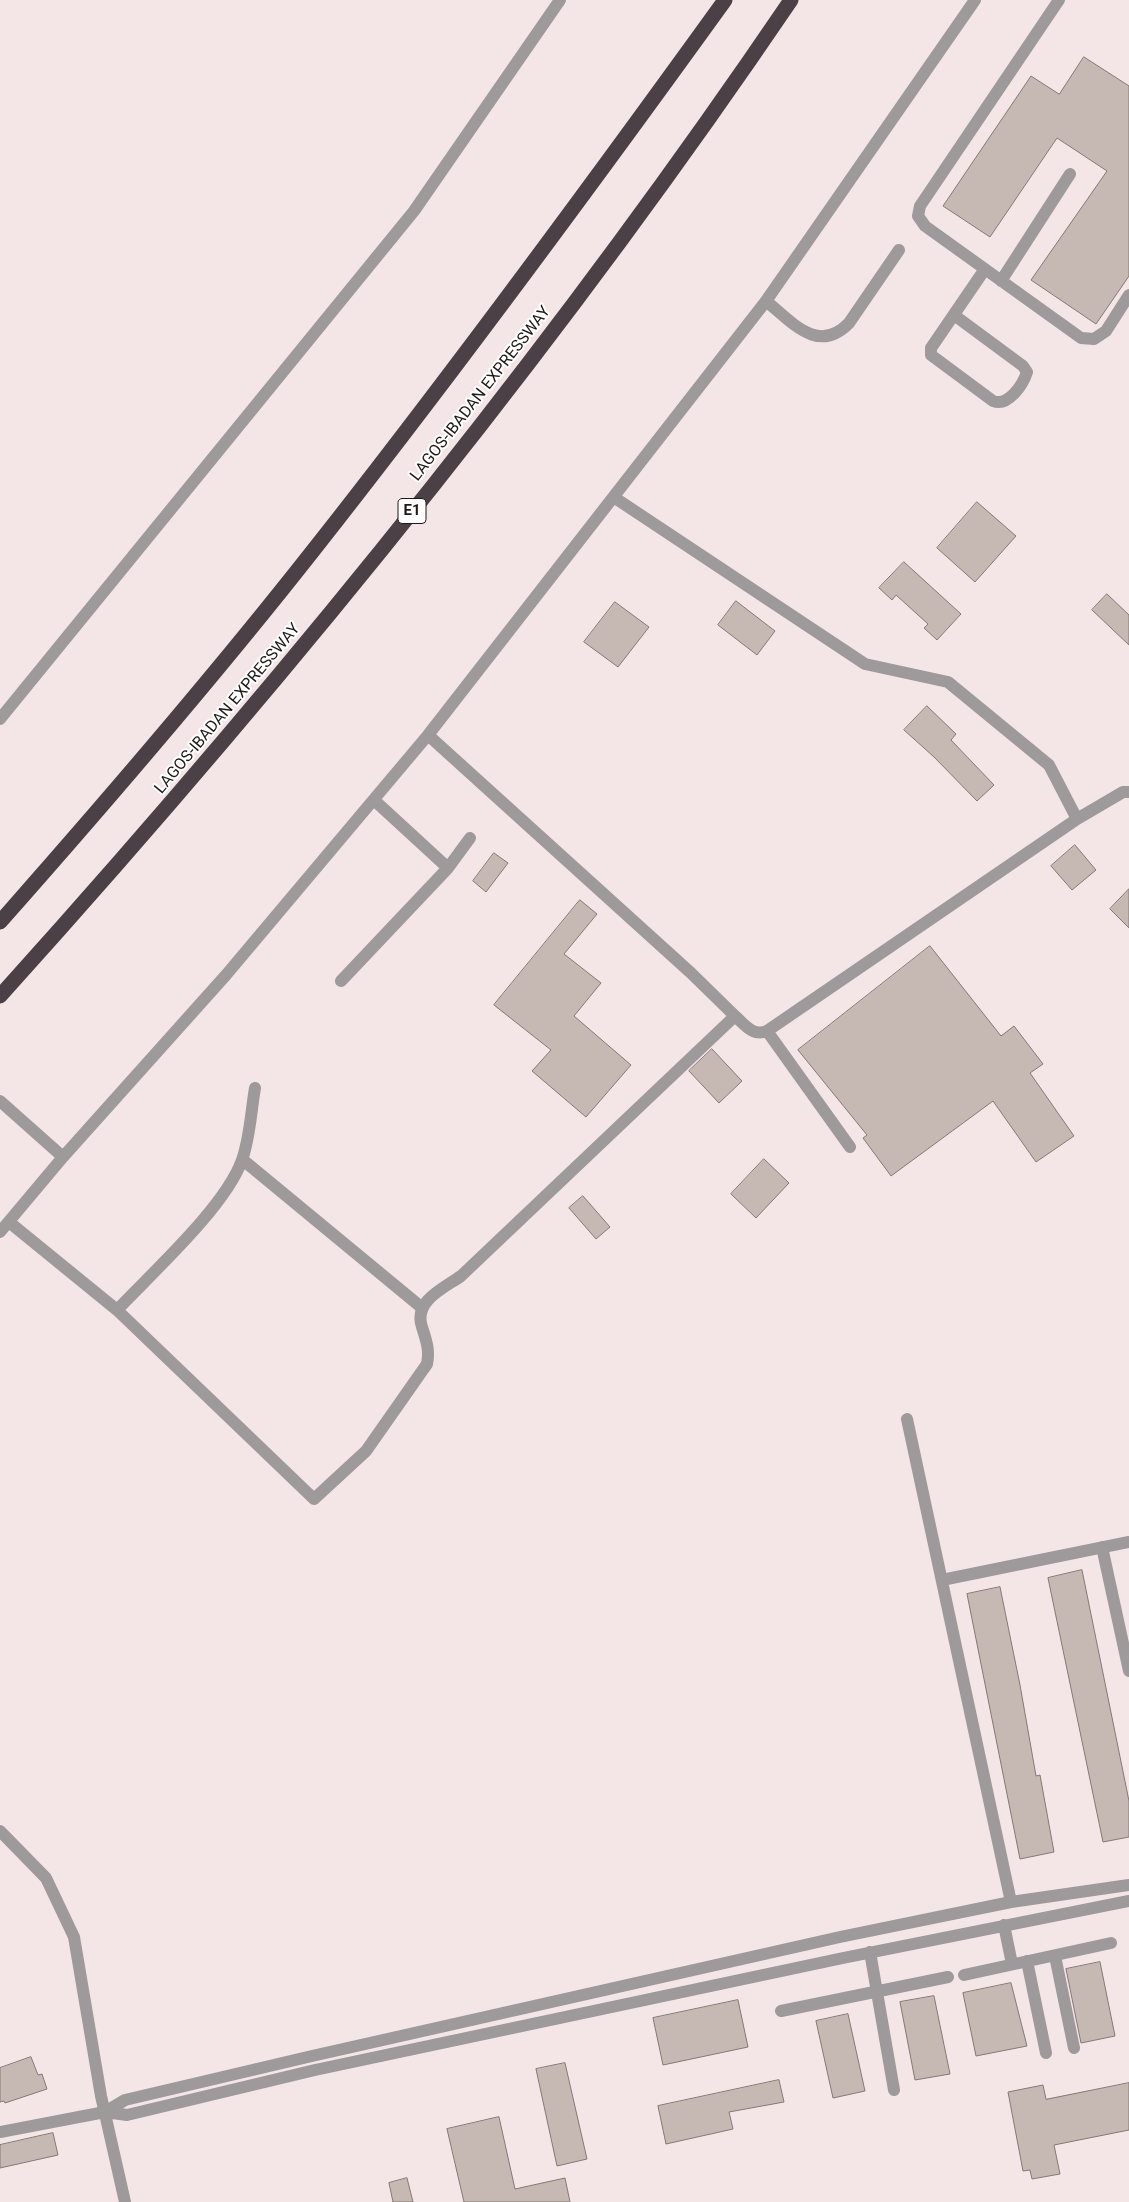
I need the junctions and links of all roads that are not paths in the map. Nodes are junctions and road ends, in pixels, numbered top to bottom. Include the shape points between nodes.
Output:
1 (560, 0) edge
2 (725, 0) edge
3 (791, 0) edge
4 (975, 0) edge
5 (1060, 0) edge
6 (1070, 174) dead end
7 (899, 250) dead end
8 (985, 269) junction
9 (1001, 281) junction
10 (1129, 296) edge
11 (766, 301) junction
12 (954, 315) junction
13 (615, 498) junction
14 (0, 719) edge
15 (428, 735) junction
16 (1129, 792) edge
17 (374, 800) junction
18 (1077, 819) junction
19 (470, 838) dead end
20 (448, 868) junction
21 (0, 922) edge
22 (341, 981) dead end
23 (0, 996) edge
24 (735, 1016) junction
25 (767, 1031) junction
26 (255, 1088) dead end
27 (0, 1101) edge
28 (850, 1148) dead end
29 (62, 1157) junction
30 (242, 1160) junction
31 (9, 1222) junction
32 (0, 1232) edge
33 (421, 1307) junction
34 (117, 1310) junction
35 (907, 1419) dead end
36 (1129, 1542) edge
37 (1102, 1547) junction
38 (942, 1580) junction
39 (1129, 1671) edge
40 (0, 1831) edge
41 (1129, 1884) edge
42 (1129, 1901) edge
43 (1011, 1902) junction
44 (960, 1912) junction
45 (1004, 1925) junction
46 (965, 1933) junction
47 (1111, 1943) dead end
48 (870, 1952) junction
49 (1055, 1956) junction
50 (1027, 1961) junction
51 (1012, 1964) junction
52 (669, 1975) junction
53 (964, 1975) dead end
54 (948, 1977) dead end
55 (876, 1991) junction
56 (675, 1994) junction
57 (782, 2011) dead end
58 (1074, 2048) dead end
59 (1046, 2053) dead end
60 (894, 2090) dead end
61 (105, 2112) junction
62 (0, 2132) edge
63 (125, 2202) edge

1 - 14 street via 414,211
2 - 21 highway, LAGOS-IBADAN EXPRESSWAY via 462,359 310,555 162,736
3 - 23 highway, LAGOS-IBADAN EXPRESSWAY / E1 via 666,178 506,392 336,608
4 - 11 street
5 - 8 street via 920,206 918,216 925,226
6 - 9 street
7 - 11 street via 840,333 817,338 807,334
8 - 9 street
8 - 12 street
9 - 10 street via 1081,338 1094,339 1106,331
11 - 13 street
12 - 12 street via 931,348 932,355 993,401 1007,401 1025,379 1027,372 1024,366
13 - 15 street
13 - 18 street via 865,664 948,682 1049,765
15 - 17 street
15 - 24 street
16 - 18 street via 1123,792
17 - 20 street
17 - 29 street via 226,975
18 - 25 street
19 - 20 street
20 - 22 street
24 - 25 street via 749,1030 761,1034
24 - 33 street via 461,1276
25 - 28 street
26 - 30 street
27 - 29 street
29 - 31 street
30 - 33 street
30 - 34 street via 228,1188 197,1226
31 - 32 street
31 - 34 street
33 - 34 street via 429,1356 427,1364 366,1452 314,1500
35 - 38 street
36 - 37 street
37 - 38 street
37 - 39 street
38 - 43 street
40 - 61 street via 46,1878 74,1937
41 - 43 street
42 - 45 street
43 - 44 street
44 - 46 street
44 - 52 street
45 - 46 street
45 - 51 street
46 - 48 street
47 - 49 street
48 - 55 street
48 - 56 street
49 - 50 street
49 - 58 street
50 - 51 street
50 - 59 street
51 - 53 street
52 - 56 street
52 - 61 street via 125,2100
54 - 55 street
55 - 57 street
55 - 60 street
56 - 61 street via 315,2070 127,2115
61 - 62 street
61 - 63 street

